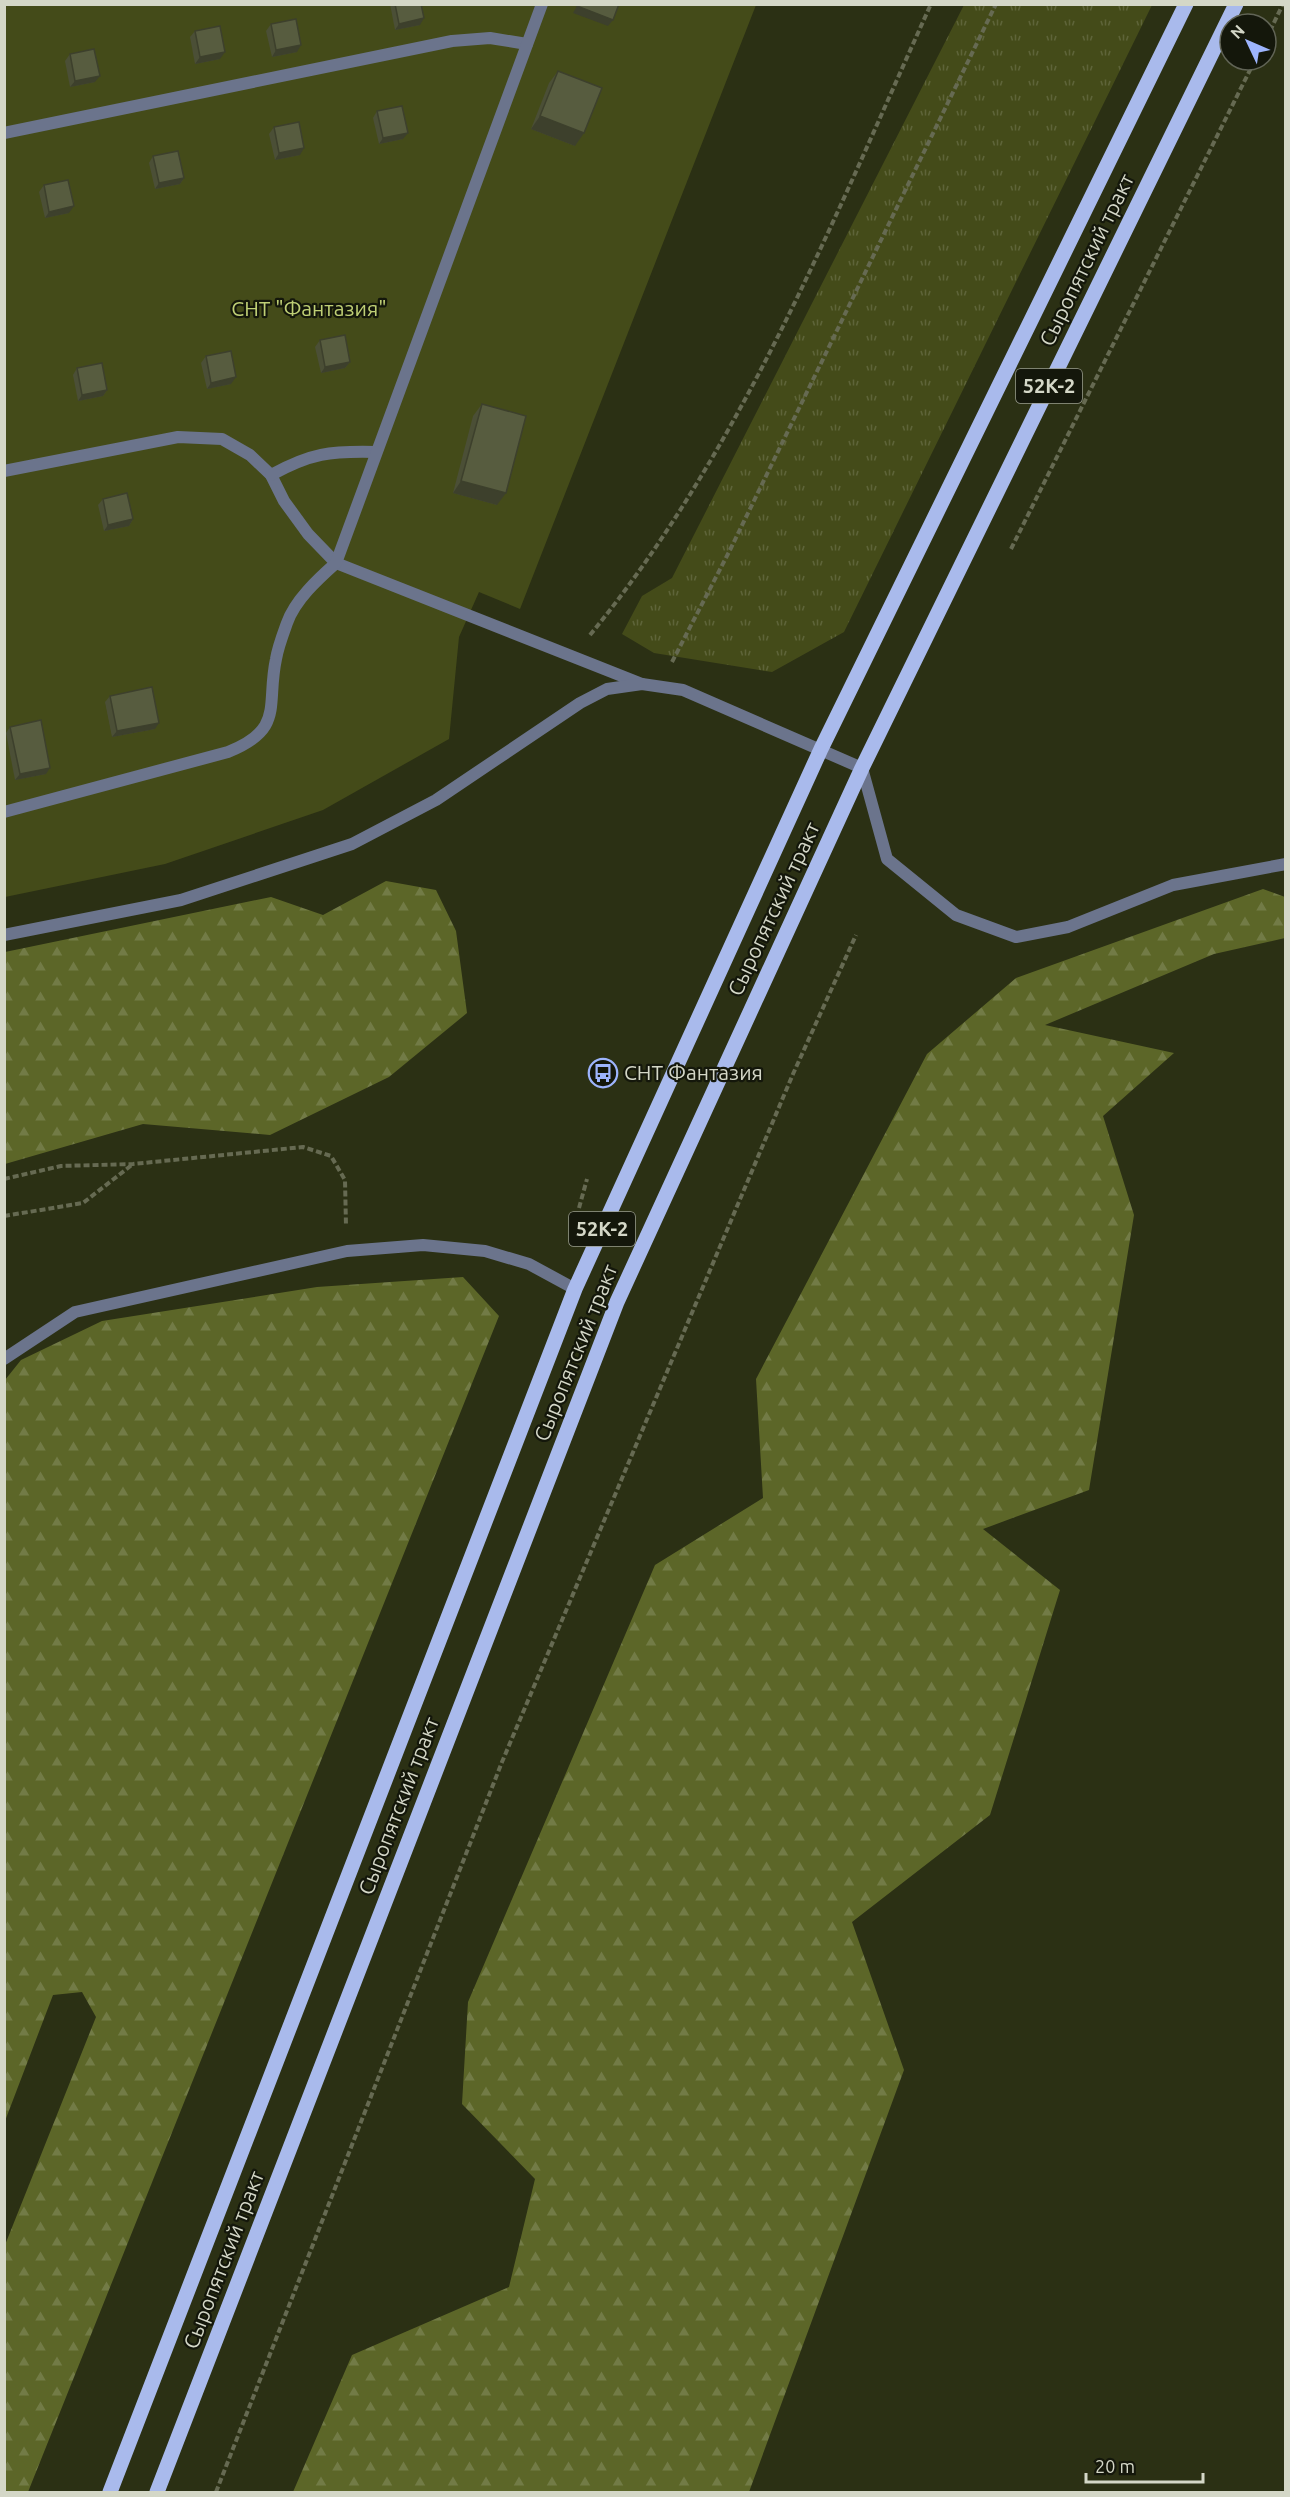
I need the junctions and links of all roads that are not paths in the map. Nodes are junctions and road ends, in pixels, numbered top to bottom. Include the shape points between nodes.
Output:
1 (542, 4) edge
2 (1186, 4) edge
3 (1236, 4) edge
4 (527, 44) junction
5 (4, 133) edge
6 (375, 452) junction
7 (4, 471) edge
8 (271, 475) junction
9 (336, 562) junction
10 (642, 684) junction
11 (821, 749) junction
12 (862, 768) junction
13 (4, 812) edge
14 (1286, 864) edge
15 (4, 935) edge
16 (575, 1289) junction
17 (4, 1359) edge
18 (110, 2493) edge
19 (157, 2493) edge

1 - 4 street
2 - 11 main road, Сыропятский тракт / 52К-2
3 - 12 main road, Сыропятский тракт / 52К-2
4 - 5 street via 490,38 452,41
4 - 6 street
6 - 8 street via 337,451 302,458
6 - 9 street
7 - 8 street via 178,437 222,440 250,455
8 - 9 street via 308,534
9 - 10 street
9 - 13 street via 314,582 288,620 275,659 274,704 263,729 248,744
10 - 11 street via 683,690
10 - 15 street via 607,689 580,703 436,800 352,844 181,900
11 - 12 street
11 - 16 main road, Сыропятский тракт / 52К-2
12 - 14 street via 887,859 956,915 1016,938 1068,927 1173,885
12 - 19 main road, Сыропятский тракт / 52К-2 via 617,1302
16 - 17 street via 529,1264 485,1251 423,1245 346,1251 75,1312
16 - 18 main road, Сыропятский тракт / 52К-2

